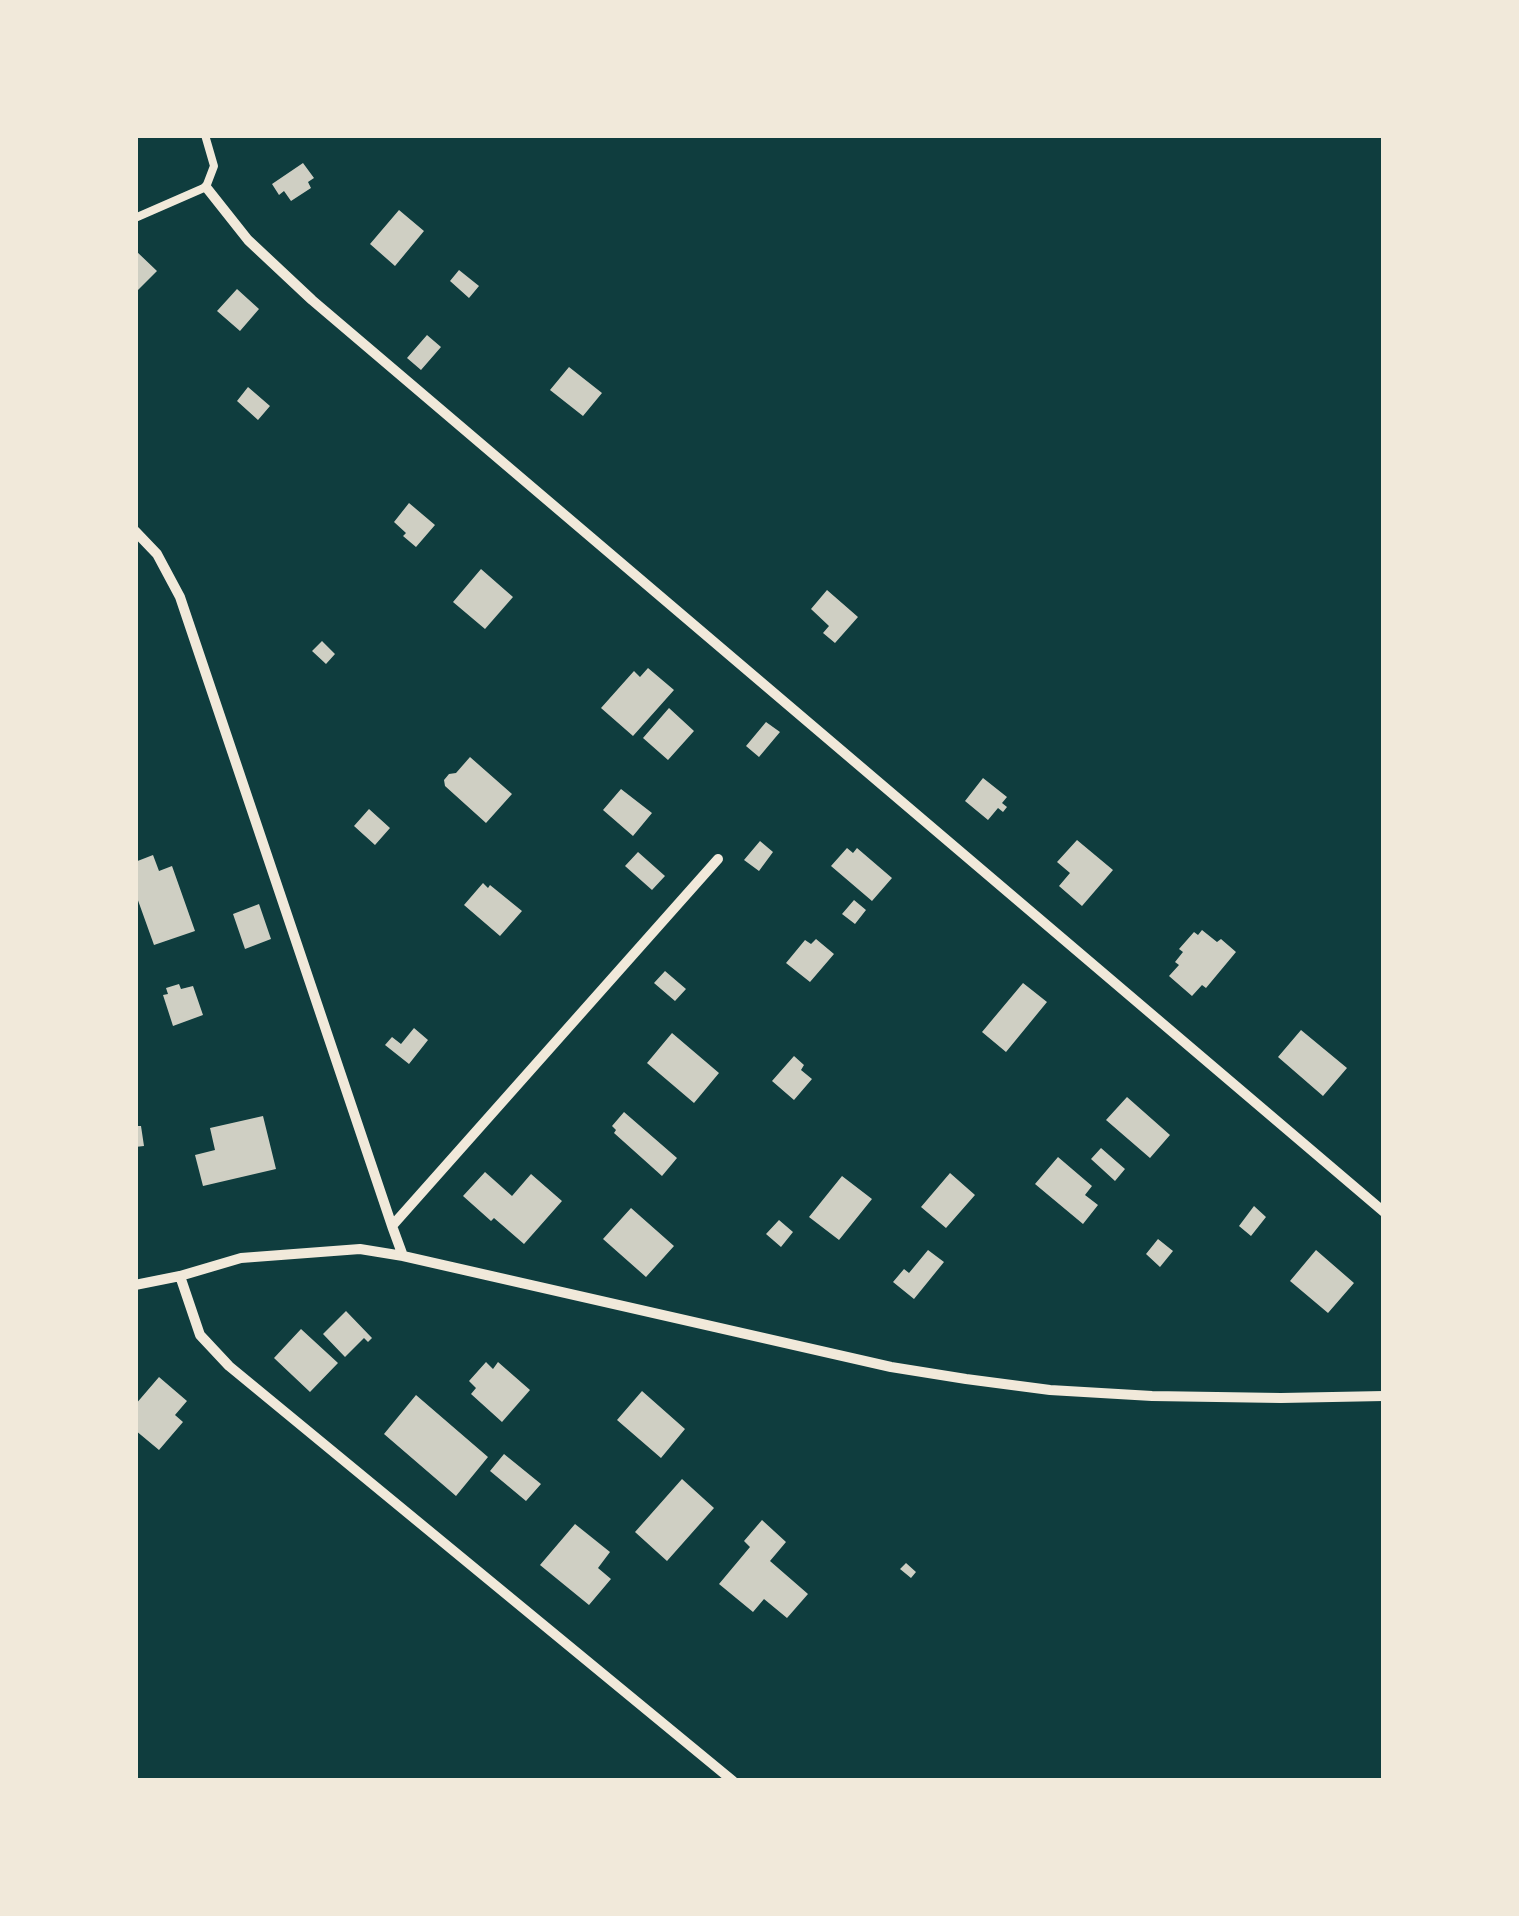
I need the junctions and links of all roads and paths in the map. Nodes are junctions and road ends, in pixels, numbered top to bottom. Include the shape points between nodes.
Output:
1 (205, 135) edge
2 (206, 186) junction
3 (135, 218) edge
4 (135, 531) edge
5 (718, 859) dead end
6 (1384, 1212) edge
7 (392, 1226) junction
8 (403, 1256) junction
9 (180, 1276) junction
10 (135, 1285) edge
11 (1384, 1396) edge
12 (732, 1781) edge

1 - 2 lane via 214,166
2 - 3 lane
2 - 6 street via 248,240 312,300
4 - 7 street via 157,554 180,597
5 - 7 street
7 - 8 street
8 - 9 street via 360,1249 241,1258
8 - 11 street via 966,1380 1152,1396
9 - 10 street
9 - 12 street via 200,1335 230,1366

